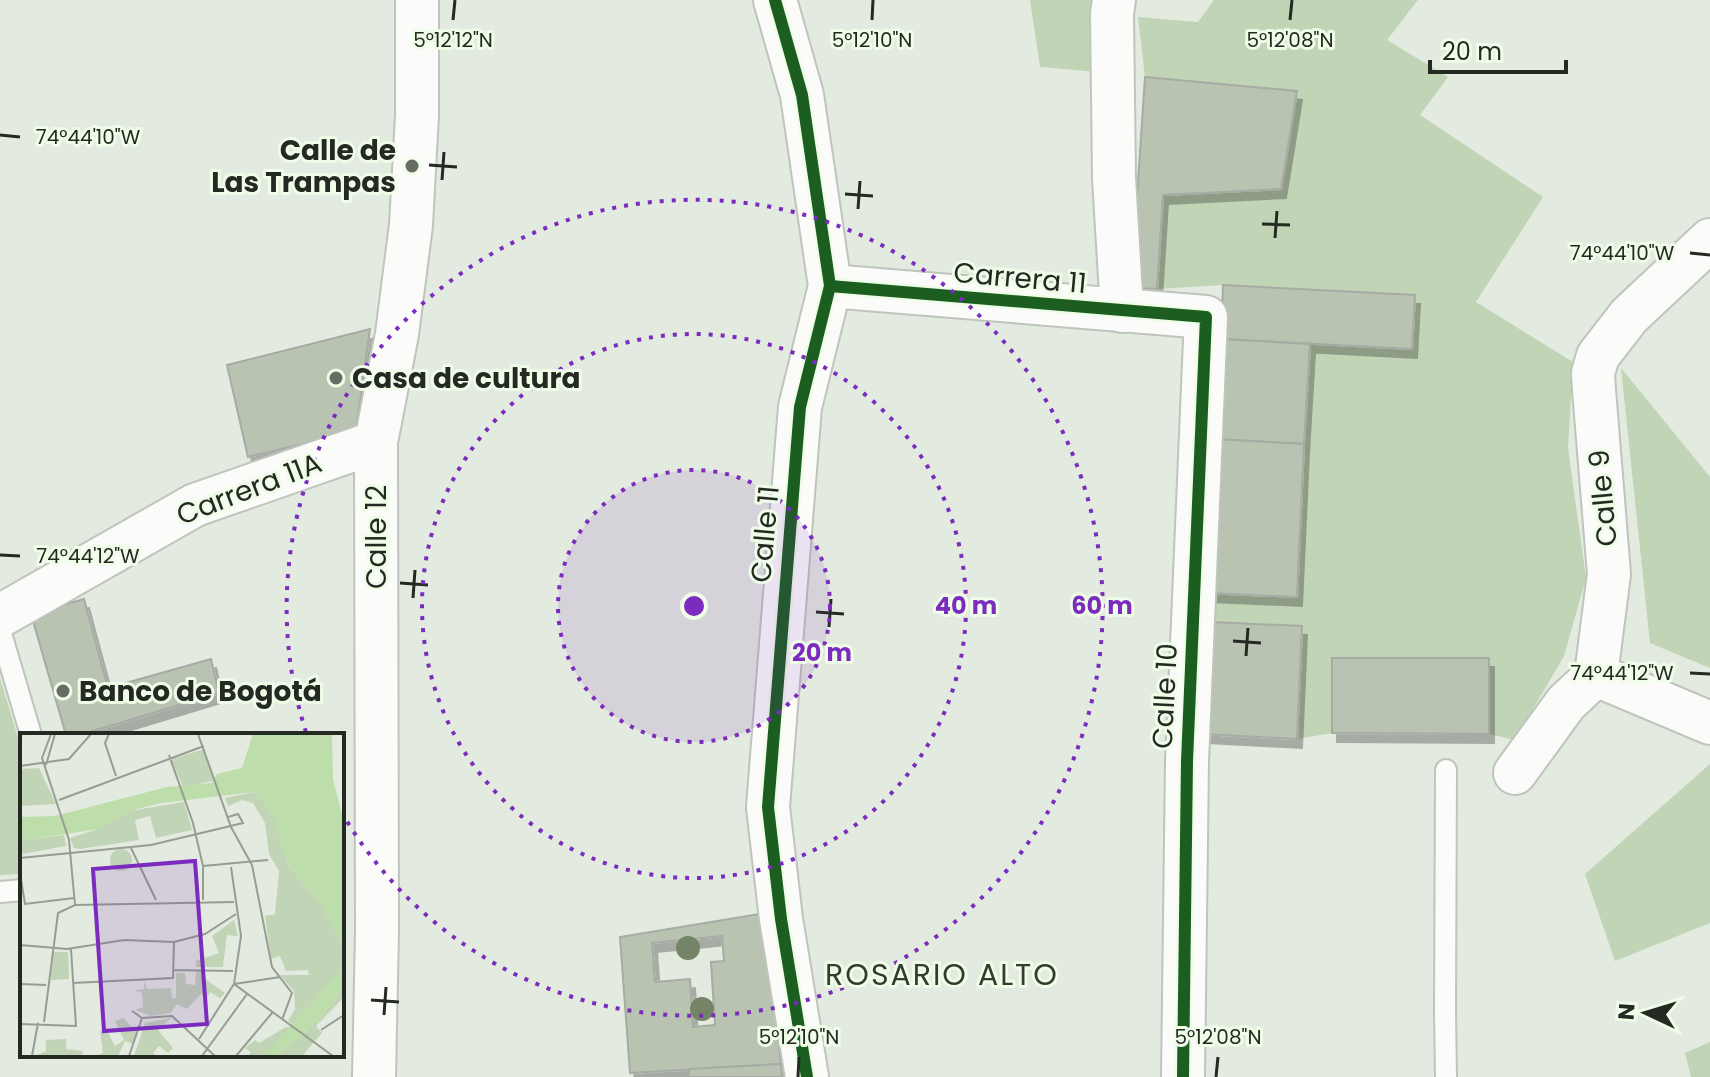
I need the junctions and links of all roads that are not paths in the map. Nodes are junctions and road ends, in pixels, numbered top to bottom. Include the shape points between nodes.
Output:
1 (417, 0) edge
2 (775, 0) edge
3 (1114, 0) edge
4 (1710, 240) edge
5 (830, 286) junction
6 (1122, 311) junction
7 (1206, 317) joint
8 (376, 442) junction
9 (0, 616) edge
10 (0, 630) edge
11 (1596, 675) junction
12 (1710, 723) edge
13 (30, 733) edge
14 (1446, 770) dead end
15 (1515, 773) dead end
16 (20, 890) edge
17 (0, 892) edge
18 (374, 1077) edge
19 (807, 1077) edge
20 (1183, 1077) edge
21 (1446, 1077) edge

1 - 8 street, Calle 12 via 411,225
2 - 5 street, Calle 11 via 802,95
3 - 6 street via 1114,178
4 - 11 street, Calle 9 via 1629,316 1598,356 1593,373 1609,574
5 - 6 street, Carrera 11
5 - 19 street, Calle 11 via 800,407 768,807
6 - 7 street, Carrera 11
7 - 20 street, Calle 10 via 1187,761
8 - 9 street, Carrera 11A via 195,505
8 - 18 street, Calle 12
10 - 13 lane
11 - 12 street
11 - 15 street via 1566,703
14 - 21 lane
16 - 17 lane

